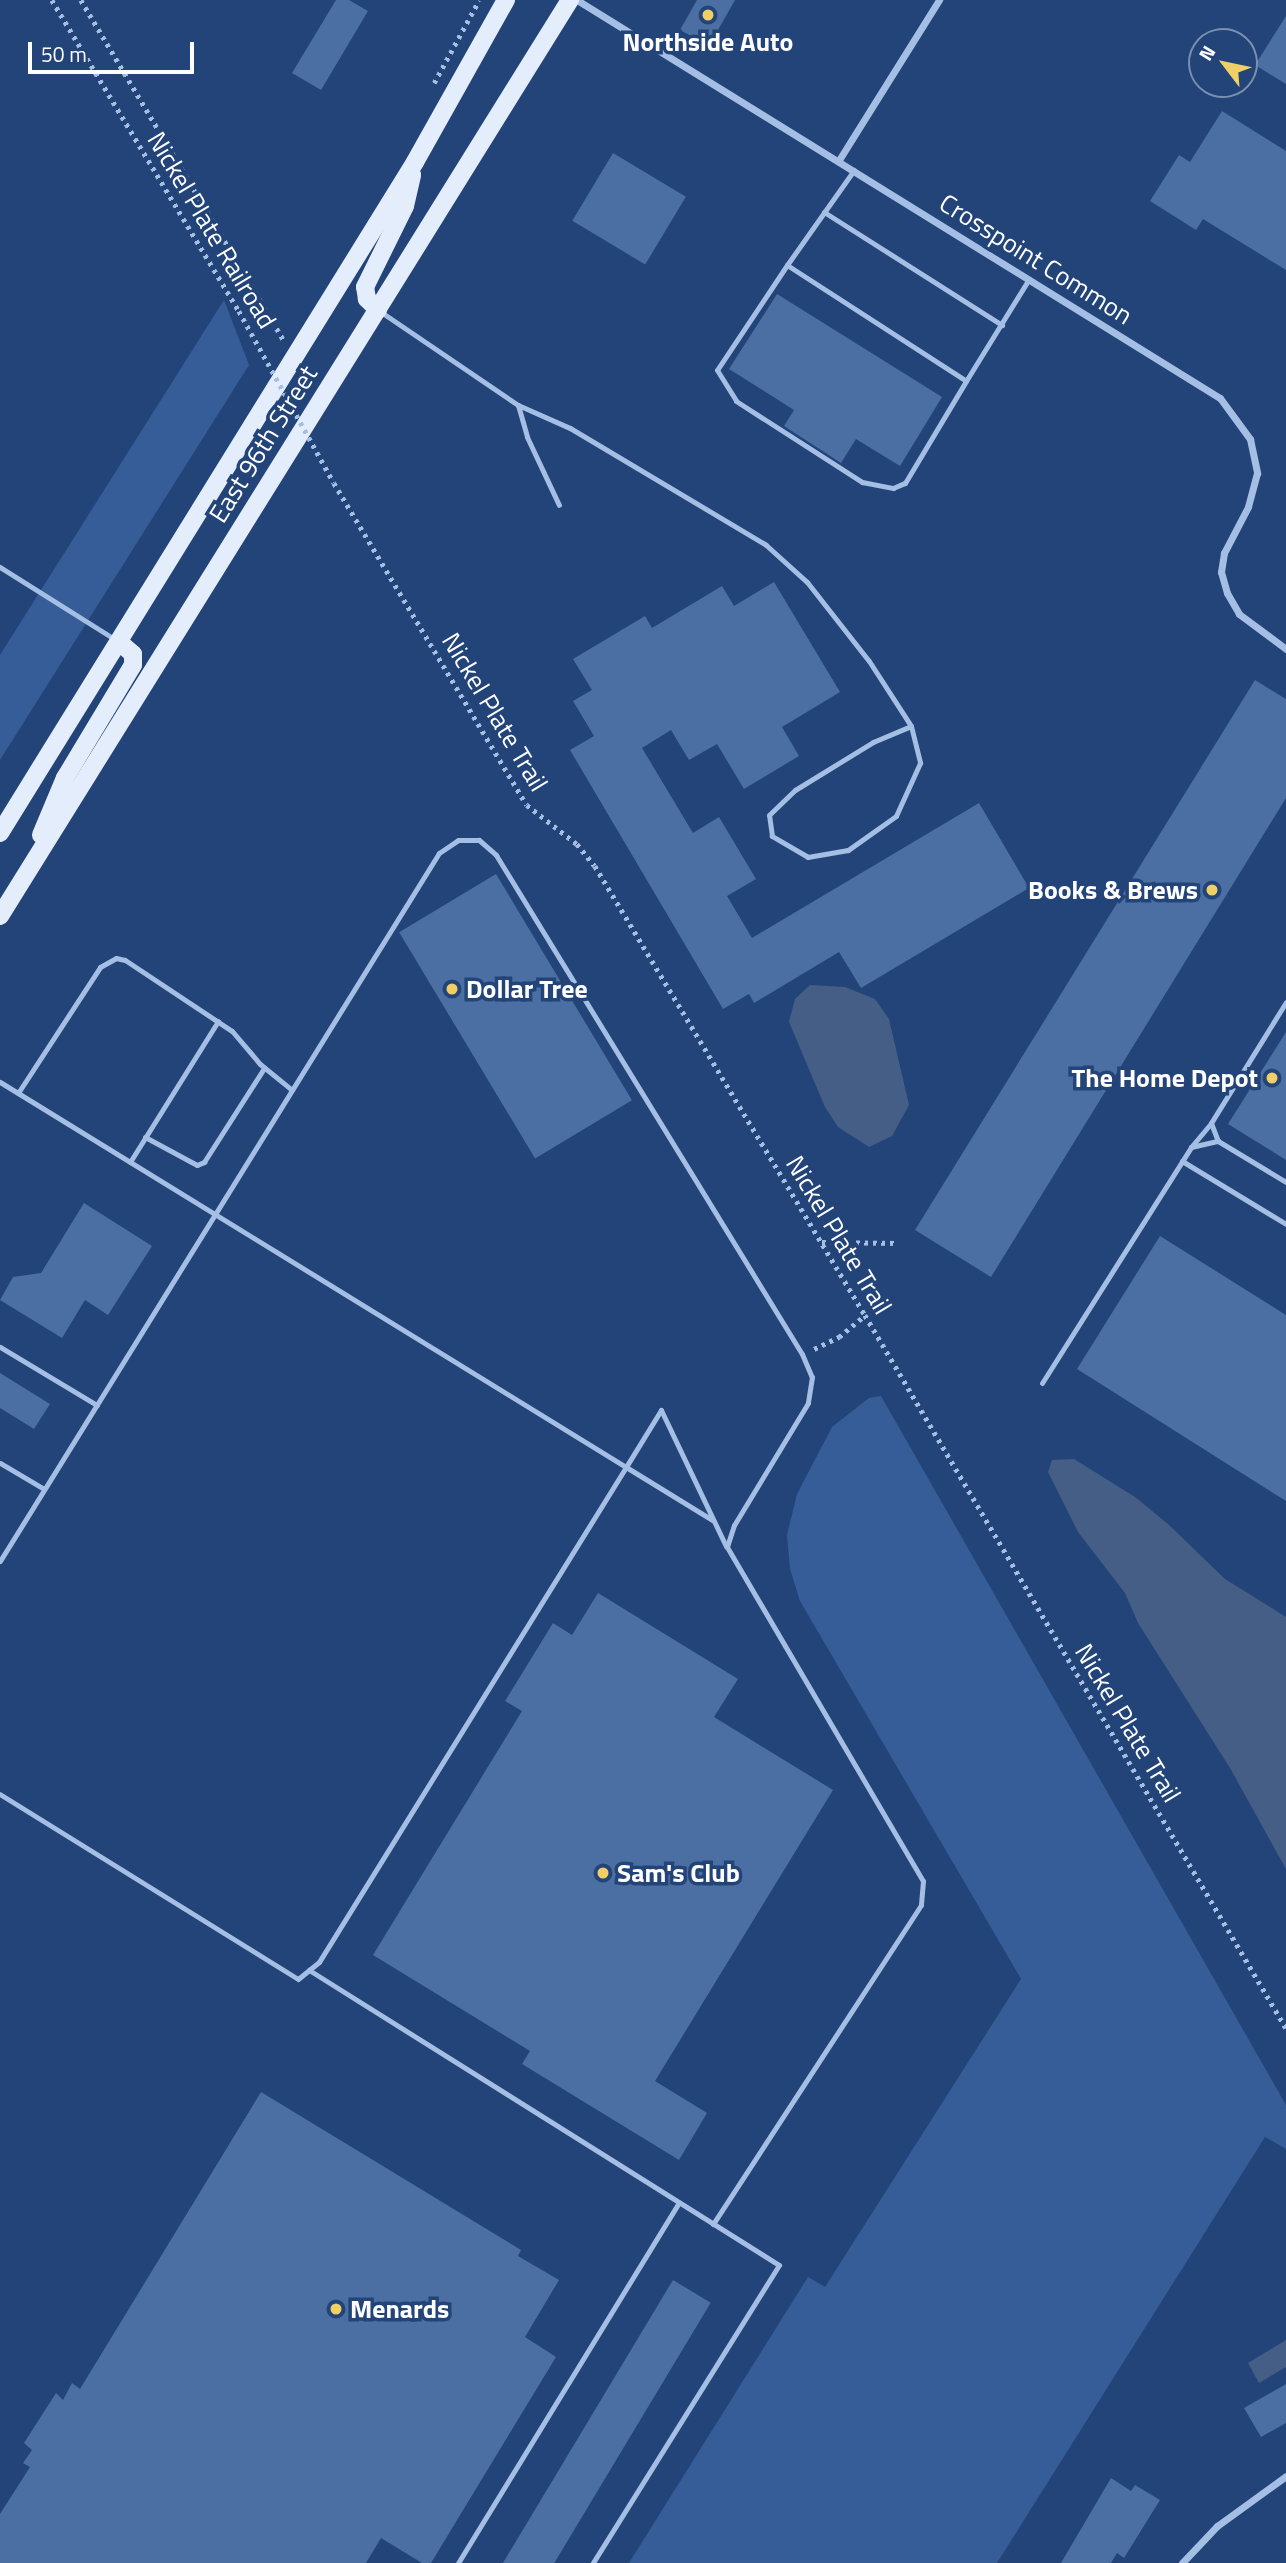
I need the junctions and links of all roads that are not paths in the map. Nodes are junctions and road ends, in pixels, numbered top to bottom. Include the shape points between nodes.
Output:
1 (506, 0) edge
2 (570, 0) edge
3 (577, 0) edge
4 (939, 0) edge
5 (839, 160) junction
6 (415, 162) junction
7 (854, 170) junction
8 (824, 212) junction
9 (787, 265) junction
10 (1029, 279) junction
11 (378, 310) junction
12 (1002, 325) junction
13 (966, 381) junction
14 (518, 405) junction
15 (559, 505) dead end
16 (0, 567) edge
17 (119, 642) junction
18 (1286, 649) edge
19 (911, 726) junction
20 (0, 833) edge
21 (21, 883) junction
22 (0, 916) edge
23 (1286, 1002) edge
24 (218, 1021) junction
25 (264, 1068) junction
26 (0, 1082) edge
27 (292, 1090) junction
28 (18, 1093) junction
29 (1211, 1123) junction
30 (145, 1137) junction
31 (1218, 1141) junction
32 (1191, 1147) junction
33 (1182, 1161) junction
34 (130, 1163) junction
35 (1286, 1182) edge
36 (214, 1215) junction
37 (1286, 1224) edge
38 (0, 1347) edge
39 (1042, 1383) dead end
40 (97, 1405) junction
41 (0, 1463) edge
42 (626, 1467) junction
43 (44, 1489) junction
44 (712, 1520) junction
45 (727, 1547) junction
46 (0, 1561) edge
47 (0, 1794) edge
48 (309, 1970) junction
49 (679, 2203) junction
50 (713, 2224) junction
51 (1286, 2476) edge
52 (458, 2563) edge
53 (593, 2563) edge
54 (1182, 2563) edge

1 - 6 main road, East 96th Street
2 - 11 main road, East 96th Street
3 - 5 street, Crosspoint Common
4 - 5 street
5 - 7 street, Crosspoint Common
6 - 11 main road via 405,206 365,287 367,299
6 - 17 main road, East 96th Street
7 - 8 lane
7 - 10 street, Crosspoint Common
8 - 9 lane
8 - 12 lane
9 - 13 lane
9 - 13 lane via 717,370 736,401 862,482 893,488 905,483
10 - 12 lane
10 - 18 street, Crosspoint Common via 1230,408 1250,439 1257,473 1248,507 1224,553 1221,572 1239,614
11 - 14 lane
11 - 21 main road, East 96th Street
12 - 13 lane
14 - 15 lane via 527,437
14 - 19 lane via 570,428 766,545 807,582 869,661
16 - 17 lane
17 - 20 main road, East 96th Street
17 - 21 main road via 133,654 131,671 58,792
19 - 19 lane via 920,763 895,816 848,850 807,857 772,836 769,815 795,790 873,742
21 - 22 main road, East 96th Street
23 - 29 lane
24 - 25 lane
24 - 28 lane via 125,960 107,961
24 - 30 lane
25 - 27 lane
25 - 30 lane via 205,1162 197,1165
26 - 28 lane
27 - 36 lane
27 - 45 lane via 439,853 458,840 479,840 496,855 812,1377 808,1403 734,1525
28 - 34 lane
29 - 31 lane
29 - 32 lane
30 - 34 lane
31 - 32 lane
31 - 35 lane
32 - 33 lane
33 - 37 lane
33 - 39 lane
34 - 36 lane
36 - 40 lane
36 - 42 lane
38 - 40 lane
40 - 43 lane
41 - 43 lane
42 - 44 lane
42 - 44 lane via 661,1410
42 - 48 lane via 320,1962
43 - 46 lane
44 - 45 lane
45 - 50 lane via 923,1881 921,1905
47 - 48 lane via 298,1979
48 - 49 lane
49 - 50 lane
49 - 52 lane
50 - 53 lane via 779,2265
51 - 54 street via 1217,2526

